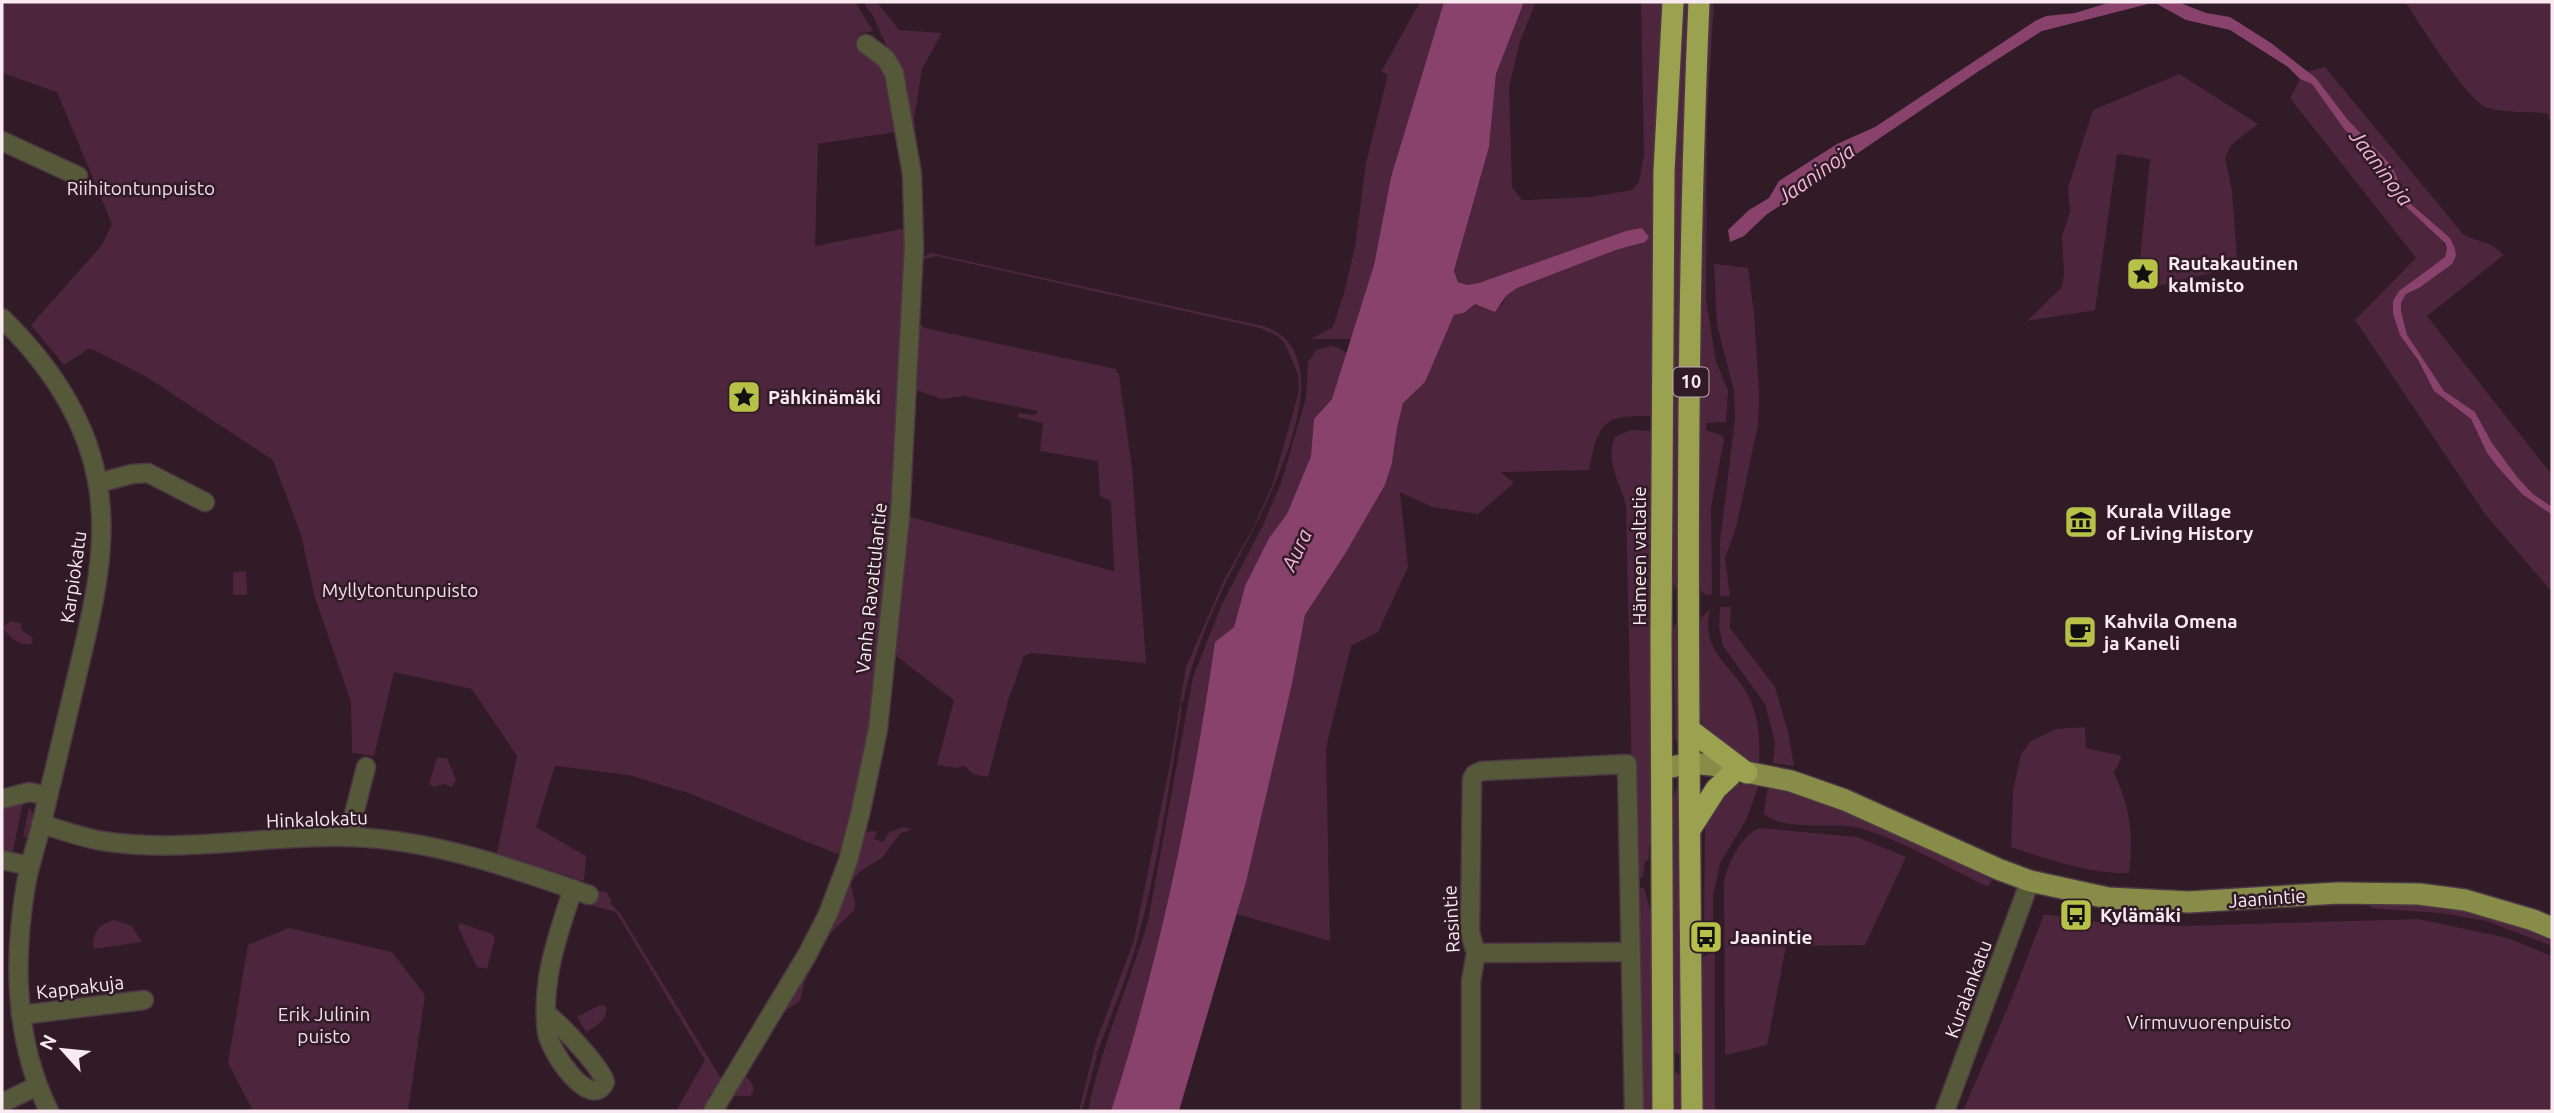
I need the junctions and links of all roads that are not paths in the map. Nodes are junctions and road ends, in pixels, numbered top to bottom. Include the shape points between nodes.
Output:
1 (1673, 2) edge
2 (1699, 2) edge
3 (866, 44) dead end
4 (2, 141) edge
5 (78, 176) dead end
6 (2, 318) edge
7 (98, 483) junction
8 (205, 502) dead end
9 (1690, 730) junction
10 (366, 767) dead end
11 (1661, 769) junction
12 (1690, 770) junction
13 (1738, 775) junction
14 (48, 796) junction
15 (2, 799) edge
16 (41, 824) junction
17 (1690, 830) junction
18 (348, 837) junction
19 (2, 860) edge
20 (30, 866) junction
21 (2030, 881) junction
22 (2552, 928) edge
23 (1630, 952) junction
24 (1475, 953) junction
25 (144, 999) dead end
26 (547, 1014) dead end
27 (22, 1015) junction
28 (37, 1086) junction
29 (2, 1103) edge
30 (49, 1111) edge
31 (713, 1111) edge
32 (1471, 1111) edge
33 (1634, 1111) edge
34 (1662, 1111) edge
35 (1692, 1111) edge
36 (1945, 1111) edge

1 - 11 highway, Hämeen valtatie / 10 via 1664,171
2 - 9 highway, 10 via 1693,146
3 - 31 street, Vanha Ravattulantie via 886,59 894,73 912,174 914,246 900,511 878,729 848,861 828,914
4 - 5 street
6 - 7 street, Karpiokatu via 63,392
7 - 8 street via 148,473
7 - 14 street, Karpiokatu via 102,537 94,601
9 - 12 highway, 10
9 - 13 highway
10 - 18 street
11 - 12 main road, Jaanintie
11 - 34 highway, Hämeen valtatie / 10
12 - 13 main road, Jaanintie
12 - 17 highway, 10
13 - 17 highway via 1716,789
13 - 21 main road, Jaanintie via 1791,781 1823,792
14 - 15 street via 29,792
14 - 16 street, Karpiokatu
16 - 18 street, Hinkalokatu via 101,841 138,845
16 - 20 street, Karpiokatu
17 - 35 highway, 10
18 - 26 street, Hinkalokatu via 437,848 581,892 550,964
19 - 20 street
20 - 27 street, Karpiokatu via 17,960
21 - 22 main road, Jaanintie via 2108,898 2189,902 2338,893 2419,894 2465,900
21 - 36 street, Kuralankatu
23 - 24 street
23 - 24 street, Rasintie via 1627,764 1475,774 1470,787 1470,933
23 - 33 street
24 - 32 street, Rasintie
25 - 27 street, Kappakuja
27 - 28 street, Karpiokatu
28 - 29 street
28 - 30 street, Karpiokatu

